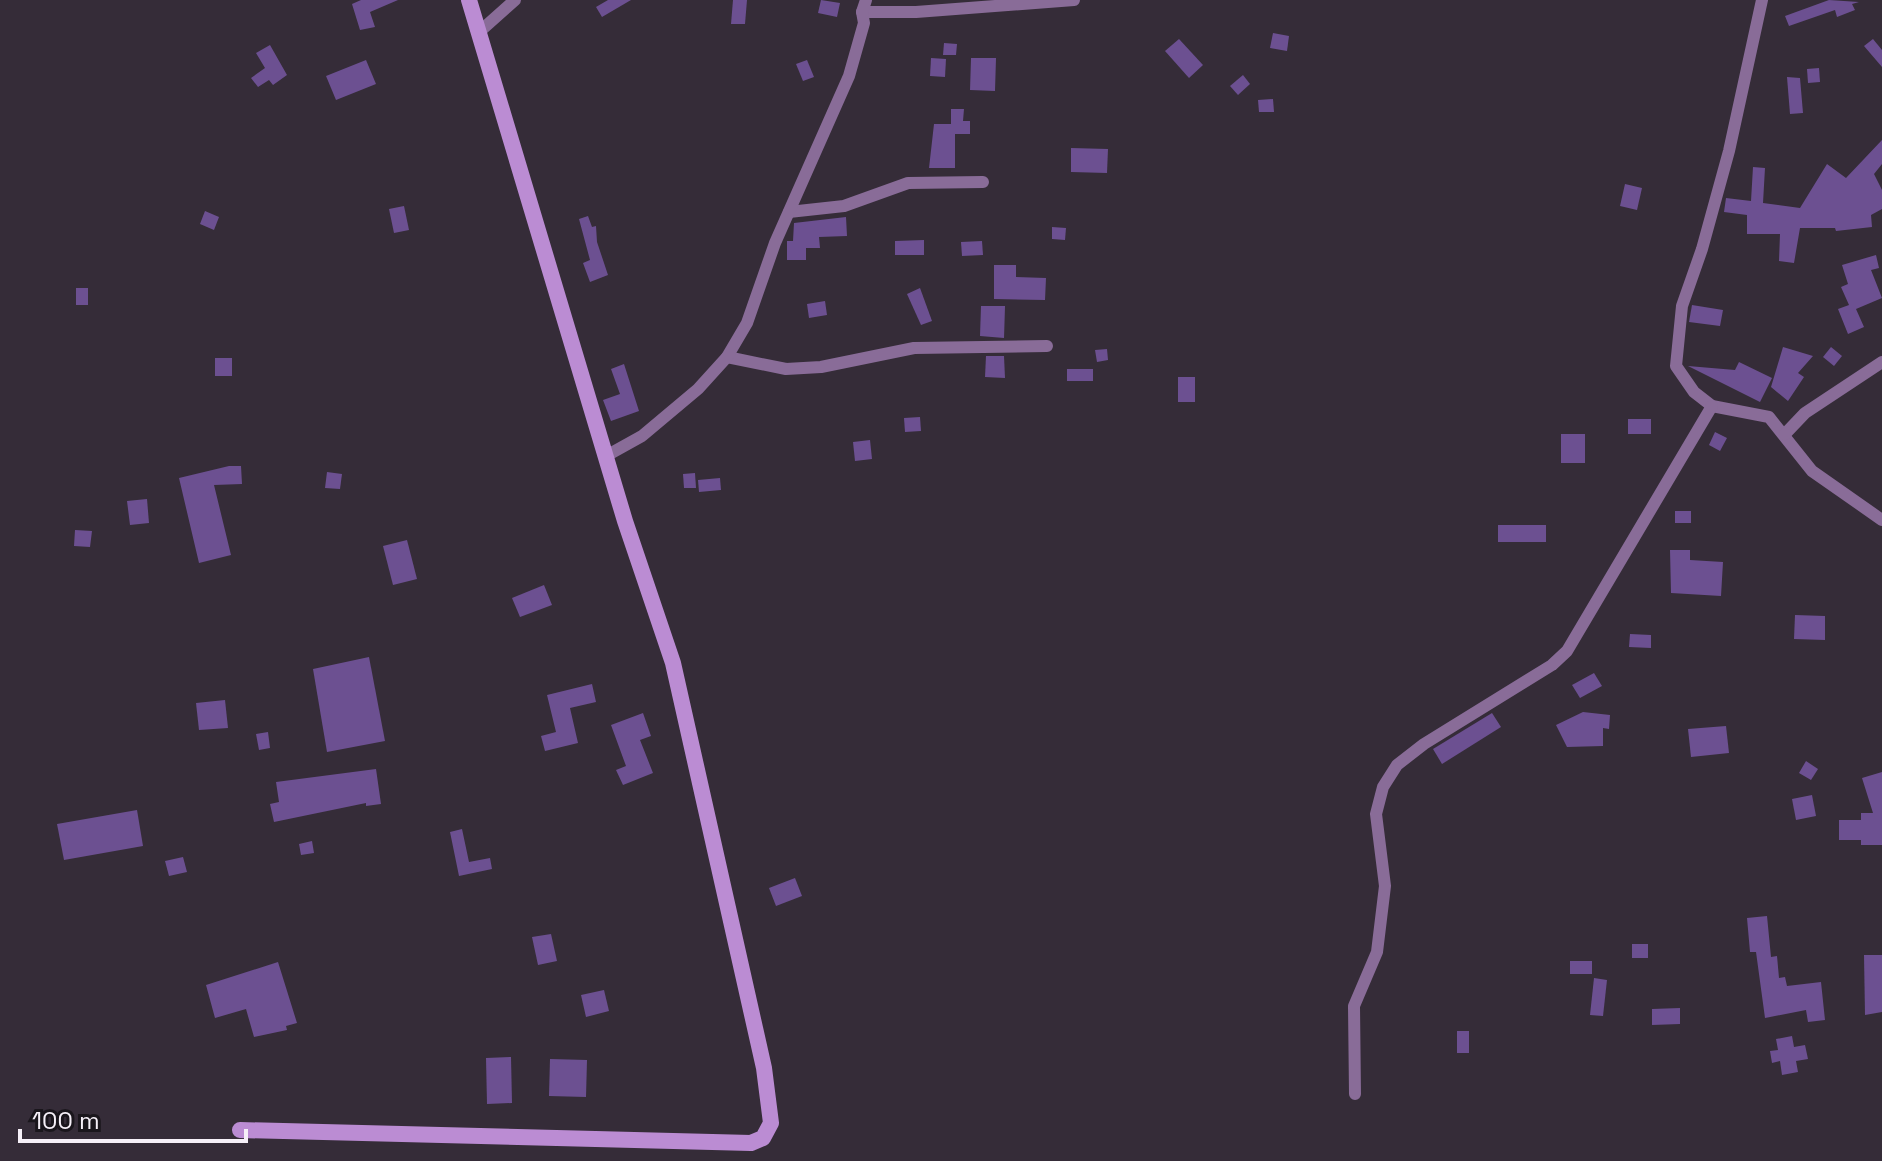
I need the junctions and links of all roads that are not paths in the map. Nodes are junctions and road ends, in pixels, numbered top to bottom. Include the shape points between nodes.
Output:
1 (469, 0) edge
2 (515, 0) edge
3 (1074, 0) edge
4 (1762, 0) edge
5 (864, 6) edge
6 (478, 33) junction
7 (983, 182) dead end
8 (789, 212) junction
9 (1047, 346) dead end
10 (727, 357) junction
11 (1882, 362) edge
12 (1712, 406) junction
13 (1785, 434) junction
14 (606, 456) junction
15 (1882, 520) edge
16 (1355, 1094) dead end
17 (240, 1130) dead end

1 - 6 street
2 - 6 street
3 - 5 street via 916,12
4 - 12 street via 1729,151 1676,339 1676,366 1694,392
5 - 8 street via 849,76
6 - 14 street
7 - 8 street via 908,183 844,206
8 - 10 street via 747,323
9 - 10 street via 914,348 786,369
10 - 14 street via 642,436
11 - 13 street via 1805,413
12 - 13 street via 1769,417
12 - 16 street via 1567,651 1424,744 1397,765 1383,787 1376,814 1385,886 1377,952 1354,1006
13 - 15 street via 1812,471
14 - 17 street via 673,663 701,780 771,1105 771,1123 763,1138 751,1143

